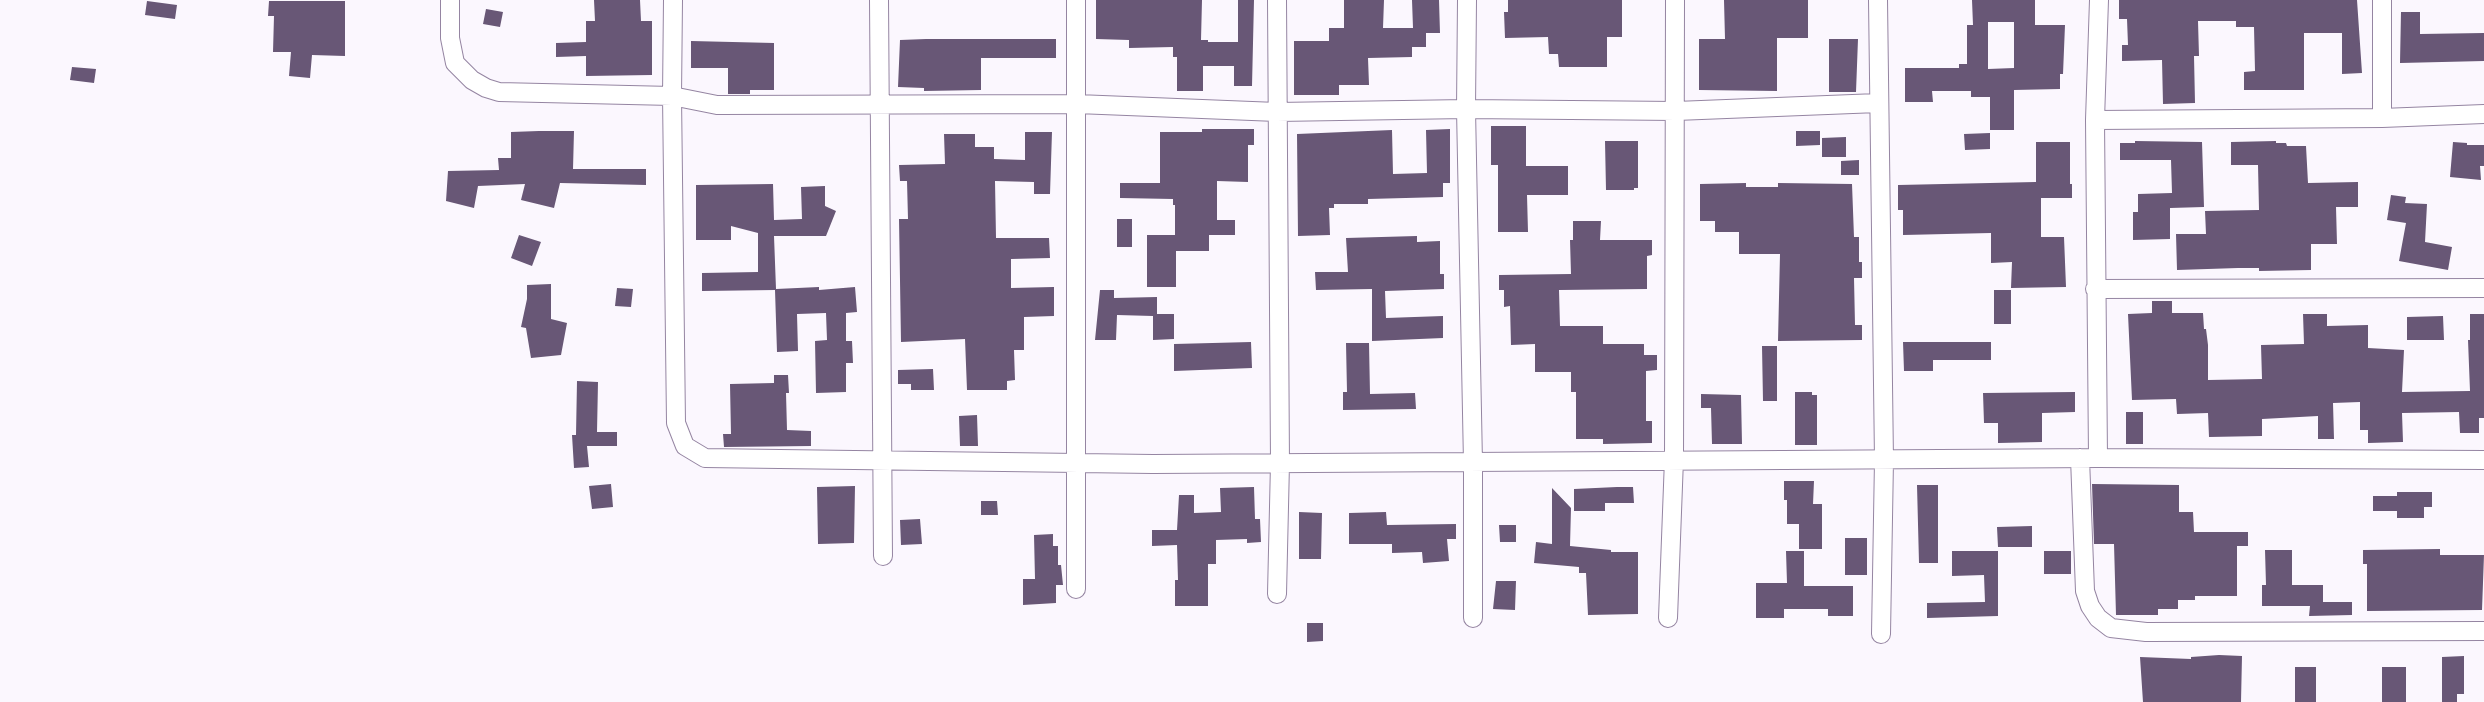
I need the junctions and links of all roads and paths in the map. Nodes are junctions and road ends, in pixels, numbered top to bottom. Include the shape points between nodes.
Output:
1 (450, 0) edge
2 (673, 0) edge
3 (879, 0) edge
4 (1076, 0) edge
5 (1277, 0) edge
6 (1467, 0) edge
7 (1675, 0) edge
8 (1878, 0) edge
9 (2099, 0) edge
10 (2382, 0) edge
11 (672, 96) junction
12 (1878, 103) junction
13 (878, 104) junction
14 (1077, 104) junction
15 (1466, 109) junction
16 (1676, 111) junction
17 (1276, 112) junction
18 (2484, 114) edge
19 (2382, 118) junction
20 (2095, 120) junction
21 (2484, 288) edge
22 (2095, 289) junction
23 (2080, 458) junction
24 (2098, 458) junction
25 (1674, 459) junction
26 (882, 460) junction
27 (1884, 460) junction
28 (2484, 460) edge
29 (1076, 463) junction
30 (1280, 463) junction
31 (1473, 463) junction
32 (883, 556) dead end
33 (1076, 590) dead end
34 (1277, 594) dead end
35 (1473, 618) dead end
36 (1668, 618) dead end
37 (2484, 631) edge
38 (1881, 634) dead end

1 - 11 street via 450,38 455,62 463,73 486,88 499,92
2 - 11 street
3 - 13 street
4 - 14 street
5 - 17 street
6 - 15 street
7 - 16 street
8 - 12 street
9 - 20 street
10 - 19 street
11 - 13 street via 717,105
11 - 26 street via 676,423 685,446 705,458
12 - 16 street
12 - 27 street
13 - 14 street
13 - 26 street
14 - 17 street
14 - 29 street
15 - 16 street
15 - 17 street
15 - 31 street
16 - 25 street
17 - 30 street
18 - 19 street
19 - 20 street
20 - 22 street
21 - 22 street
22 - 24 street
23 - 24 street
23 - 27 street
23 - 37 street via 2085,591 2098,618 2111,628 2146,632
24 - 28 street
25 - 27 street
25 - 31 street
25 - 36 street
26 - 29 street
26 - 32 street
27 - 38 street
29 - 30 street
29 - 33 street
30 - 31 street
30 - 34 street
31 - 35 street

